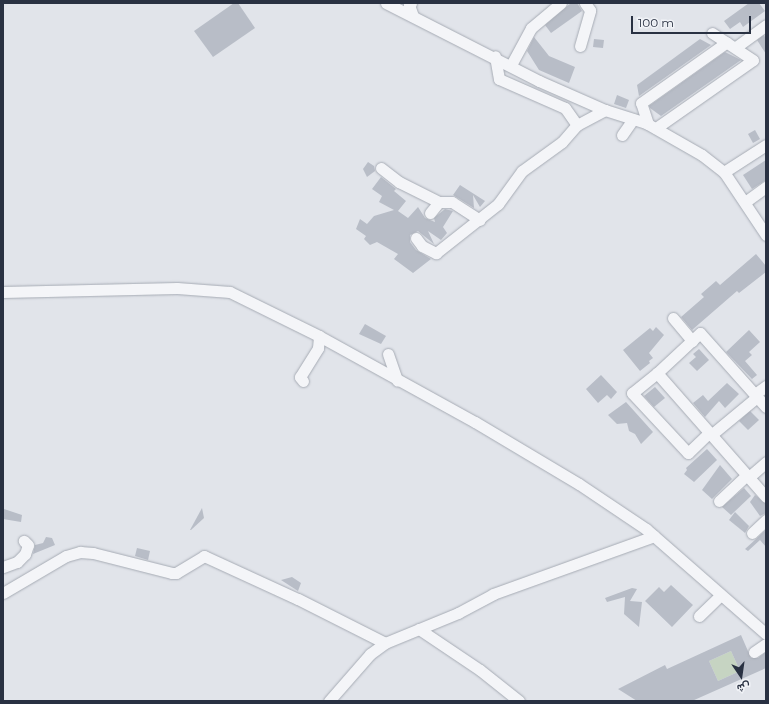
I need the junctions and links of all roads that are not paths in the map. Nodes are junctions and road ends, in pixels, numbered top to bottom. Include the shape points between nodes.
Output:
1 (386, 3) edge
2 (411, 3) edge
3 (561, 3) edge
4 (585, 3) edge
5 (413, 16) junction
6 (766, 25) edge
7 (712, 34) dead end
8 (731, 45) junction
9 (580, 46) dead end
10 (495, 56) junction
11 (511, 65) junction
12 (605, 110) junction
13 (633, 119) junction
14 (577, 125) junction
15 (652, 126) junction
16 (622, 135) dead end
17 (766, 145) edge
18 (381, 168) dead end
19 (724, 172) junction
20 (766, 187) edge
21 (439, 202) junction
22 (745, 202) junction
23 (430, 213) dead end
24 (480, 220) junction
25 (766, 235) edge
26 (416, 238) dead end
27 (3, 292) edge
28 (673, 318) dead end
29 (319, 336) junction
30 (692, 341) junction
31 (388, 354) dead end
32 (657, 373) junction
33 (397, 380) junction
34 (304, 382) dead end
35 (766, 386) edge
36 (756, 396) junction
37 (766, 407) edge
38 (710, 434) junction
39 (766, 462) edge
40 (748, 476) junction
41 (766, 497) edge
42 (720, 501) dead end
43 (766, 520) edge
44 (752, 533) dead end
45 (654, 536) junction
46 (24, 541) dead end
47 (3, 567) edge
48 (3, 593) edge
49 (721, 595) junction
50 (699, 616) dead end
51 (419, 629) junction
52 (766, 634) edge
53 (385, 643) junction
54 (766, 644) edge
55 (754, 652) dead end
56 (329, 701) edge
57 (519, 701) edge

1 - 5 street
2 - 5 street via 409,5
3 - 11 street via 531,28
4 - 9 street via 590,10
5 - 10 street
6 - 8 street
7 - 8 street
8 - 15 street via 641,102
8 - 15 street via 753,60
10 - 11 street
10 - 14 street via 499,79 565,108
11 - 12 street
12 - 13 street
12 - 14 street
13 - 15 street
13 - 16 street
14 - 24 street via 562,142 522,171 498,204
15 - 19 street via 702,155
17 - 19 street
18 - 21 street via 399,182
19 - 22 street
20 - 22 street
21 - 23 street
21 - 24 street via 452,202
22 - 25 street
24 - 26 street via 460,232 436,253 422,246
27 - 29 street via 177,288 230,292
28 - 30 street
29 - 33 street
29 - 34 street via 318,348 300,377
30 - 32 street
30 - 36 street via 700,333
31 - 33 street
32 - 38 street
32 - 38 street via 632,392 688,453
33 - 45 street via 475,422 579,484
35 - 36 street
36 - 37 street
36 - 38 street
38 - 40 street
39 - 40 street
40 - 41 street
40 - 42 street
43 - 44 street
45 - 49 street
45 - 51 street via 493,594
46 - 47 street via 28,545 24,554 17,562
48 - 53 street via 66,556 80,552 172,573 204,556 298,598
49 - 50 street
49 - 52 street
51 - 53 street
51 - 57 street via 480,670
53 - 56 street via 370,654
54 - 55 street

